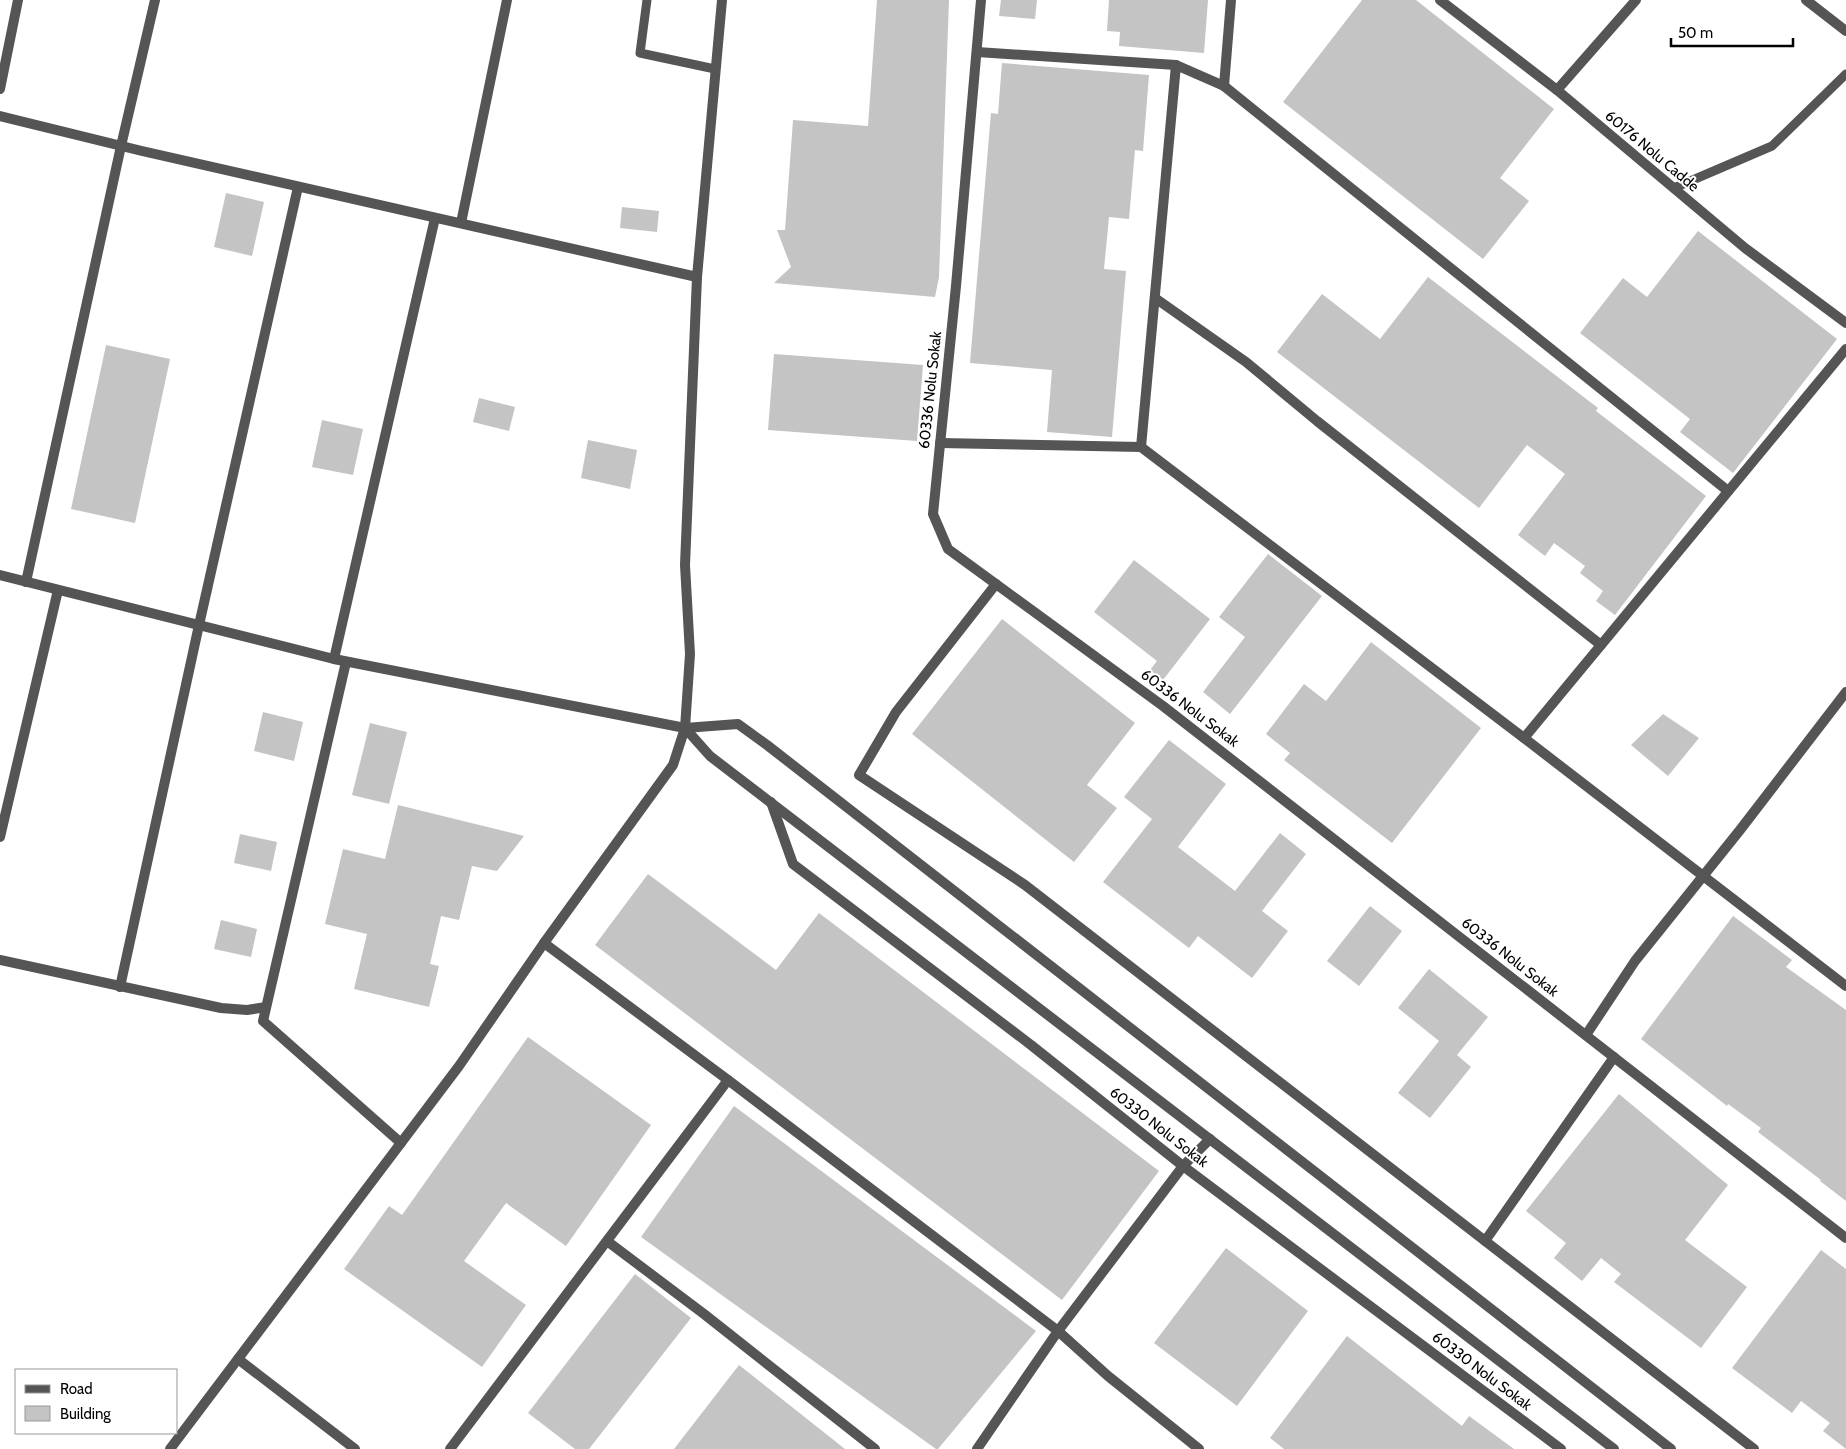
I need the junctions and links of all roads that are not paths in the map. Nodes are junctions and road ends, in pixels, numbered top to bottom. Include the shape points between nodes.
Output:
1 (18, 0) edge
2 (156, 0) edge
3 (507, 0) edge
4 (647, 0) edge
5 (722, 0) edge
6 (981, 0) edge
7 (1231, 0) edge
8 (1440, 0) edge
9 (1636, 0) edge
10 (1806, 0) edge
11 (1846, 31) edge
12 (977, 52) junction
13 (1176, 65) junction
14 (715, 69) junction
15 (1846, 74) edge
16 (1224, 86) junction
17 (0, 89) edge
18 (1556, 90) junction
19 (0, 116) edge
20 (121, 146) junction
21 (298, 187) junction
22 (1674, 188) junction
23 (435, 218) junction
24 (461, 223) junction
25 (697, 277) junction
26 (1155, 298) junction
27 (1846, 323) edge
28 (1846, 349) edge
29 (940, 442) junction
30 (1141, 448) junction
31 (1728, 491) junction
32 (0, 575) edge
33 (26, 582) junction
34 (996, 584) junction
35 (58, 590) junction
36 (199, 625) junction
37 (1601, 645) junction
38 (334, 659) junction
39 (346, 662) junction
40 (1846, 692) edge
41 (685, 728) junction
42 (1524, 738) junction
43 (771, 802) junction
44 (0, 837) edge
45 (1702, 876) junction
46 (544, 944) junction
47 (0, 960) edge
48 (1846, 986) edge
49 (120, 987) junction
50 (266, 1007) junction
51 (1586, 1035) junction
52 (1614, 1057) junction
53 (728, 1080) junction
54 (1210, 1139) junction
55 (401, 1143) junction
56 (1183, 1166) junction
57 (1846, 1238) edge
58 (607, 1241) junction
59 (1485, 1241) junction
60 (1058, 1331) junction
61 (238, 1359) junction
62 (170, 1449) edge
63 (355, 1449) edge
64 (450, 1449) edge
65 (875, 1449) edge
66 (976, 1449) edge
67 (1199, 1449) edge
68 (1561, 1449) edge
69 (1614, 1449) edge
70 (1671, 1449) edge
71 (1754, 1449) edge

1 - 17 street
2 - 20 street
3 - 24 street
4 - 14 lane via 640,53
5 - 14 street
6 - 12 street, 60336 Nolu Sokak
7 - 16 street
8 - 18 street, 60176 Nolu Cadde
9 - 18 street
10 - 11 street
12 - 13 street
12 - 29 street, 60336 Nolu Sokak
13 - 16 street
13 - 26 street
14 - 25 street
15 - 22 lane via 1772,146
16 - 31 street
18 - 22 street, 60176 Nolu Cadde
19 - 20 street
20 - 21 street
20 - 33 street
21 - 23 street
21 - 36 street
22 - 27 street, 60176 Nolu Cadde via 1745,248
23 - 24 street
23 - 38 street
24 - 25 street
25 - 41 street via 686,565 690,654
26 - 30 street
26 - 37 street via 1246,362 1317,422
28 - 31 street
29 - 30 street
29 - 34 street, 60336 Nolu Sokak via 933,514 948,549
30 - 42 street
31 - 37 street
32 - 33 street
33 - 35 street
34 - 51 street, 60336 Nolu Sokak via 1171,712
34 - 59 street via 896,712 859,775 1025,884
35 - 36 street
35 - 44 street
36 - 38 street
36 - 49 street
37 - 42 street
38 - 39 street
39 - 41 street
39 - 50 street
40 - 45 street
41 - 43 street via 710,756
41 - 46 street via 673,766
41 - 70 street via 738,724 767,745
42 - 45 street
43 - 54 street
43 - 56 street, 60330 Nolu Sokak via 793,864 1031,1045
45 - 48 street
45 - 51 street via 1635,961
46 - 53 street
46 - 55 street via 460,1066
47 - 49 street
49 - 50 street via 221,1008 247,1010
50 - 55 street via 262,1021
51 - 52 street, 60336 Nolu Sokak
52 - 57 street, 60336 Nolu Sokak
52 - 59 street
53 - 58 street
53 - 60 street
54 - 56 street
54 - 69 street
55 - 61 street
56 - 60 street
56 - 68 street, 60330 Nolu Sokak
58 - 64 street
58 - 65 street
59 - 71 street
60 - 66 street
60 - 67 street
61 - 62 street
61 - 63 street

